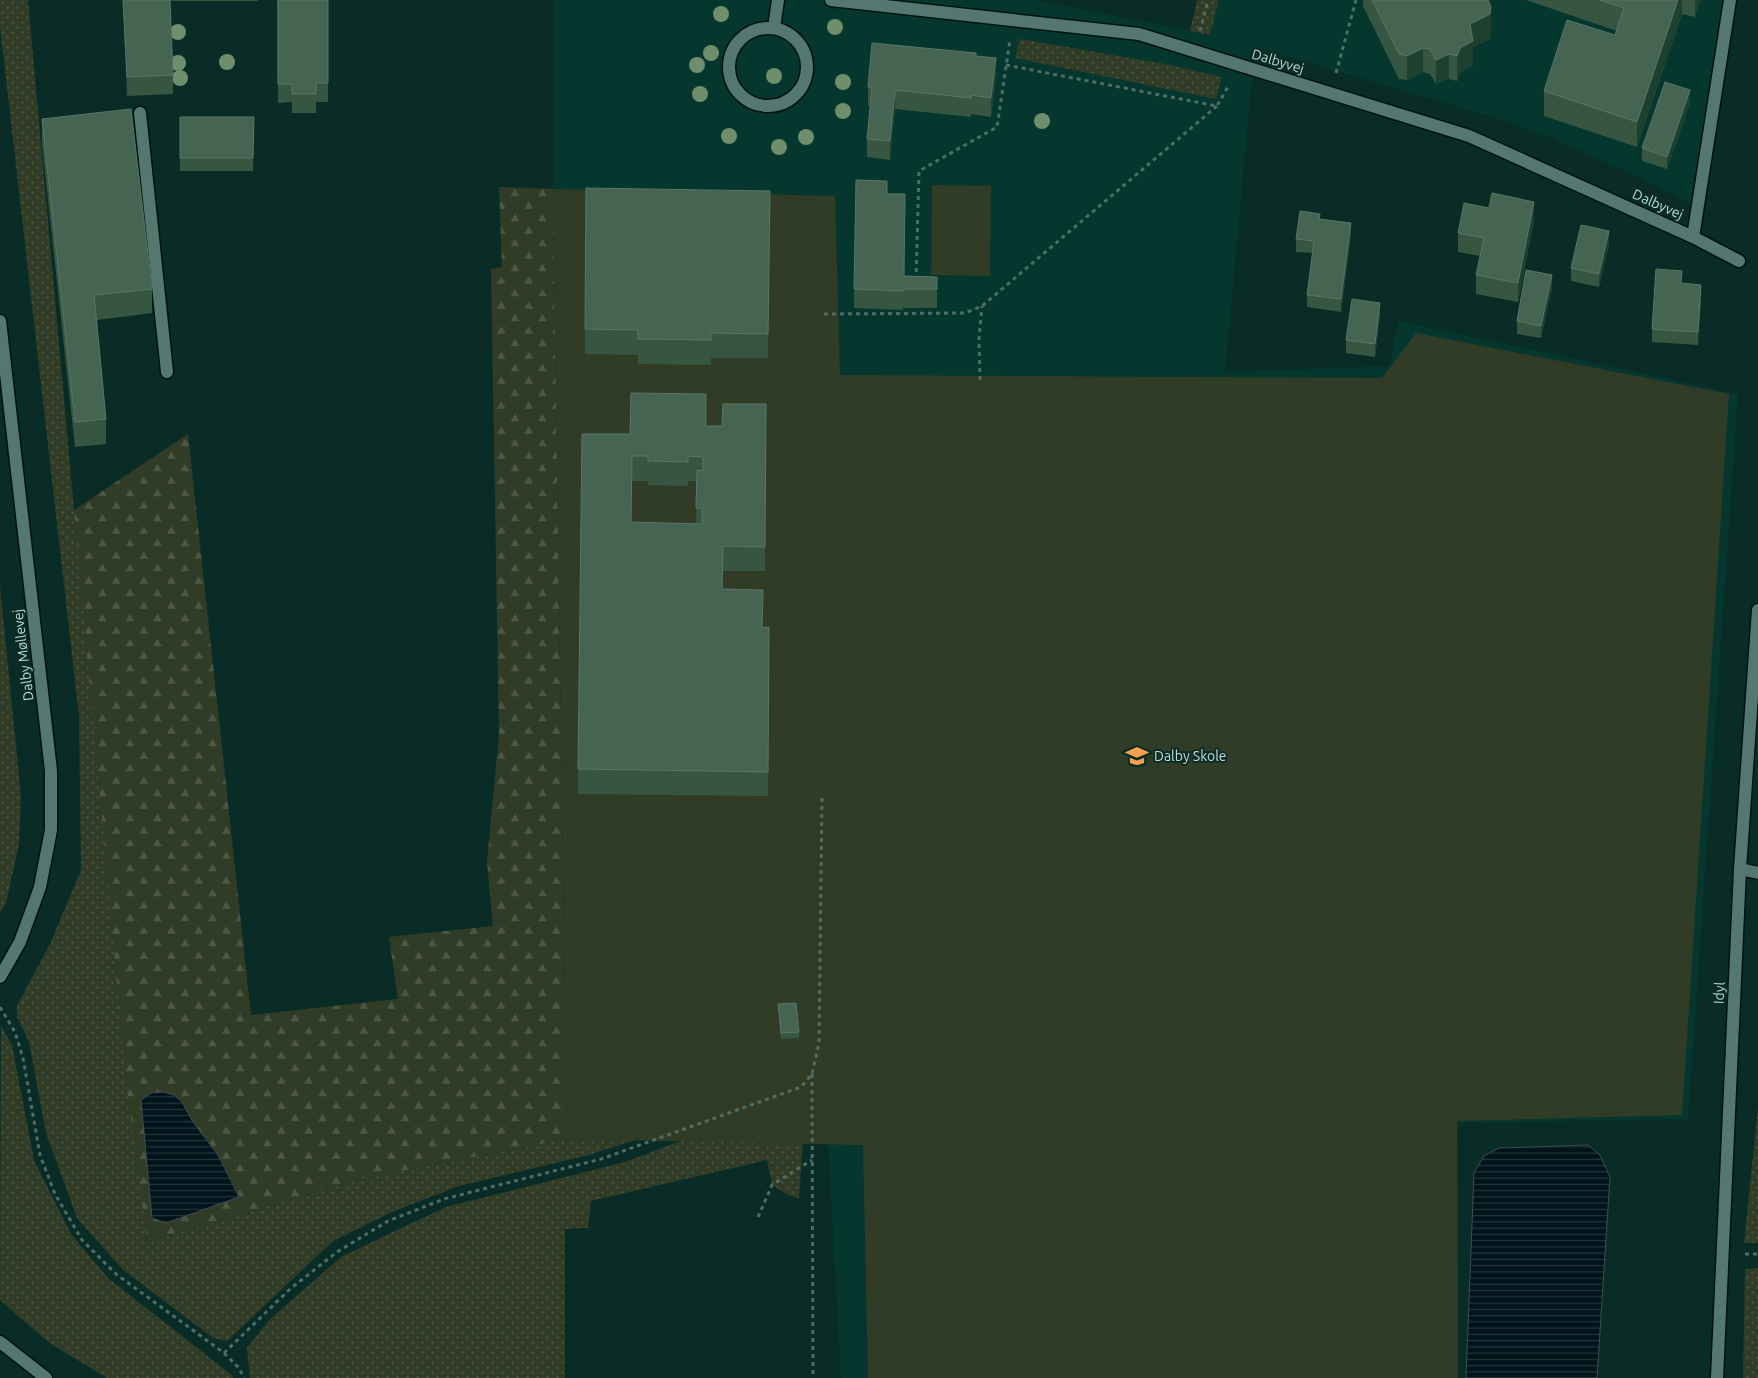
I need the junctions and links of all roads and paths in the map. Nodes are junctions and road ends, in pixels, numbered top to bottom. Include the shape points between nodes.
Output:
1 (778, 0) edge
2 (831, 0) edge
3 (1208, 0) edge
4 (1356, 0) edge
5 (1730, 0) edge
6 (1013, 20) junction
7 (774, 28) junction
8 (1195, 51) junction
9 (1236, 64) junction
10 (1006, 65) junction
11 (1330, 93) junction
12 (1217, 106) junction
13 (140, 113) dead end
14 (1693, 236) junction
15 (1739, 260) dead end
16 (916, 280) edge
17 (982, 306) junction
18 (824, 314) dead end
19 (0, 321) edge
20 (167, 372) dead end
21 (980, 380) dead end
22 (1758, 610) edge
23 (822, 796) dead end
24 (1740, 869) junction
25 (1758, 873) edge
26 (0, 976) edge
27 (0, 1008) edge
28 (812, 1074) junction
29 (812, 1159) junction
30 (758, 1217) dead end
31 (0, 1342) edge
32 (224, 1353) junction
33 (46, 1378) edge
34 (244, 1378) edge
35 (813, 1378) edge
36 (1717, 1378) edge

1 - 7 street
2 - 6 street, Dalbyvej
3 - 8 path
4 - 11 path
5 - 14 street, Dalbyvej
6 - 8 street, Dalbyvej via 1139,34
6 - 10 path
7 - 7 street via 762,28 742,37 730,59 735,87 746,98 764,105 790,99 807,73 801,45 791,35
8 - 9 street, Dalbyvej
9 - 11 street, Dalbyvej
9 - 12 path via 1230,84
10 - 12 path
10 - 16 path via 997,128 919,171
11 - 14 street, Dalbyvej via 1469,136
12 - 17 path
13 - 20 street
14 - 15 street, Dalbyvej
17 - 18 path via 965,313
17 - 21 path
19 - 26 street, Dalby Møllevej via 51,771 51,830 40,887 20,942
22 - 24 street, Idyl
23 - 28 path via 819,1042
24 - 25 street
24 - 36 street, Idyl
27 - 32 path via 15,1032 23,1058 40,1155 55,1194 82,1240 116,1274
28 - 29 path
28 - 32 path via 801,1087 601,1159 444,1199 388,1221 337,1252 290,1289
29 - 30 path via 772,1185
29 - 35 path
31 - 33 street
32 - 34 path

